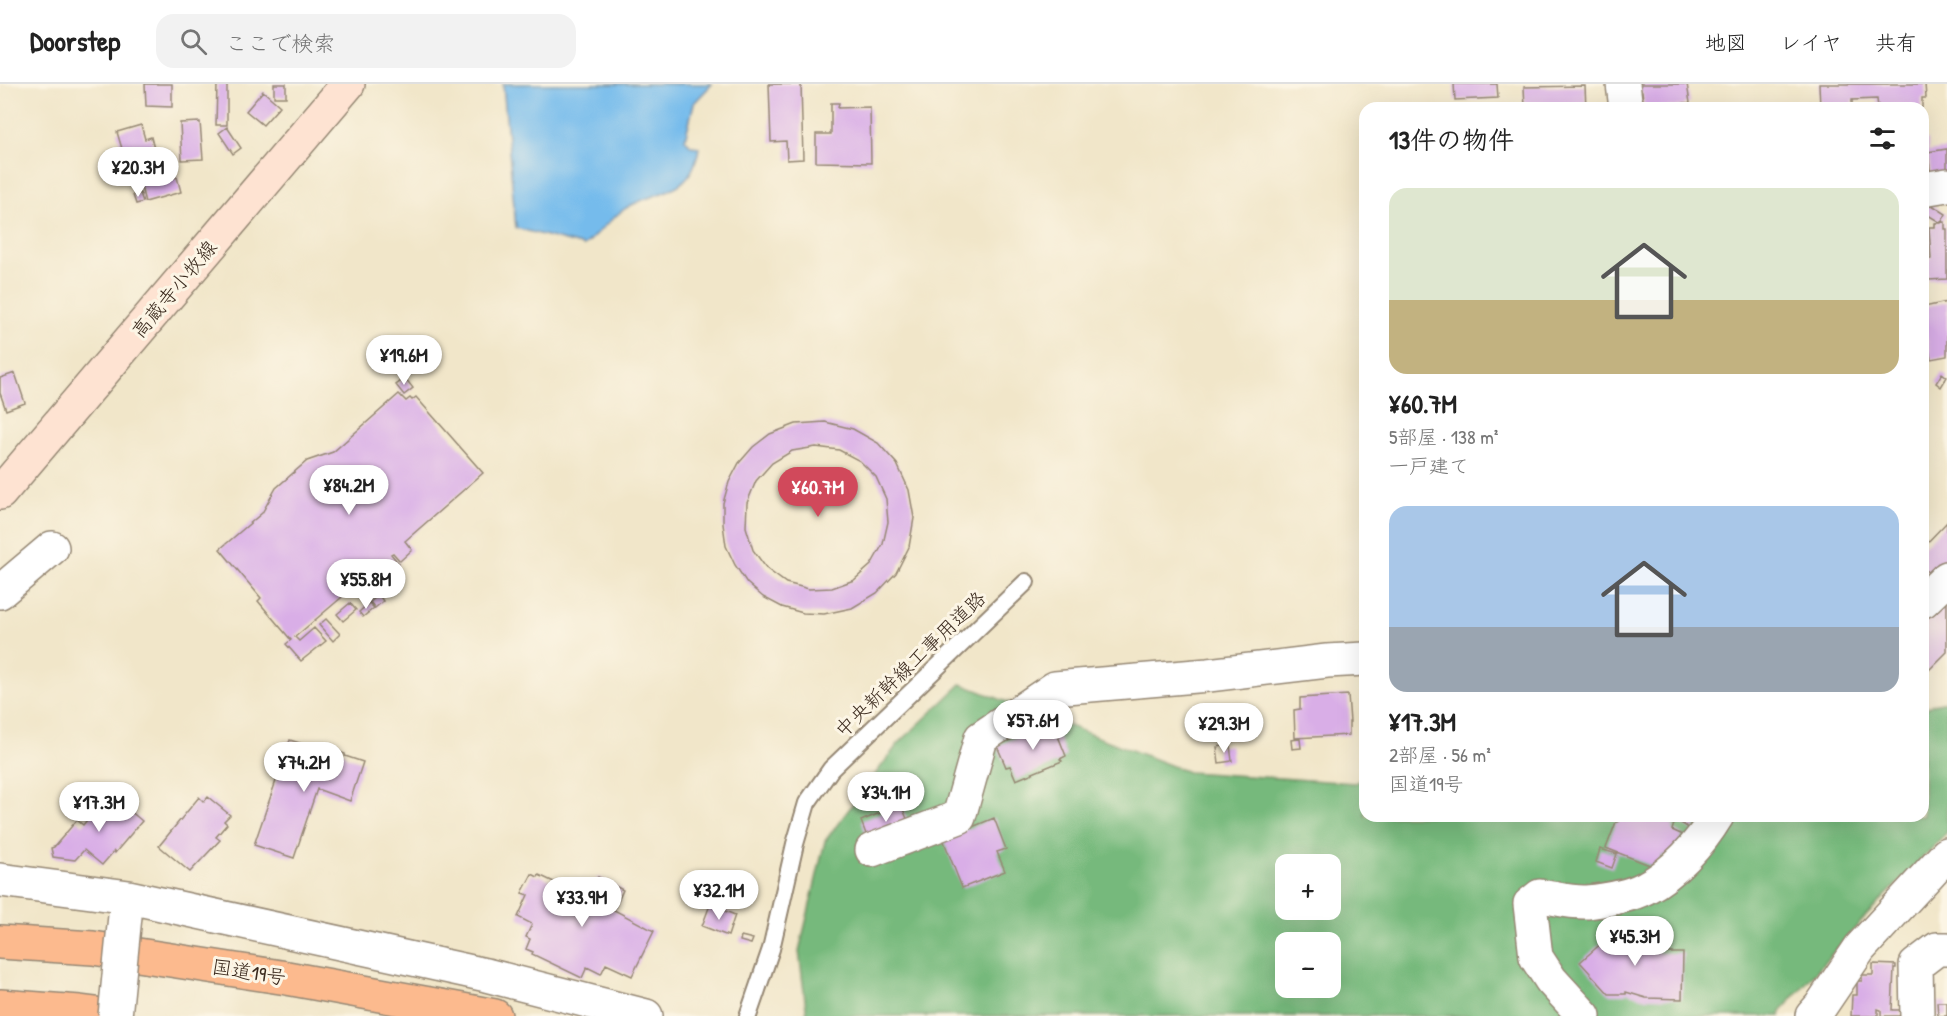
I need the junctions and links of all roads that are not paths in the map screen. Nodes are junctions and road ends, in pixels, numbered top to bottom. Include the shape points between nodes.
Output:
1 (348, 84) edge
2 (1623, 84) edge
3 (1625, 102) edge
4 (1947, 185) edge
5 (1929, 188) edge
6 (0, 493) edge
7 (52, 548) dead end
8 (1947, 578) edge
9 (1026, 582) dead end
10 (0, 592) edge
11 (1929, 595) edge
12 (1359, 659) edge
13 (1713, 822) edge
14 (872, 850) dead end
15 (1947, 854) edge
16 (0, 880) edge
17 (127, 907) junction
18 (0, 942) edge
19 (1947, 949) edge
20 (0, 1006) edge
21 (113, 1016) edge
22 (495, 1016) edge
23 (646, 1016) edge
24 (748, 1016) edge
25 (1584, 1016) edge
26 (1812, 1016) edge
27 (1917, 1016) edge

1 - 6 main road, 高蔵寺小牧線
2 - 3 street
4 - 5 street
7 - 10 street
8 - 11 street
9 - 24 lane, 中央新幹線工事用道路 via 831,769 807,802 771,949
12 - 14 street via 1055,688 981,738 959,817
13 - 25 street via 1671,871 1645,889 1584,902 1540,896 1530,904 1536,957 1551,981
15 - 26 street via 1860,948
16 - 17 street
17 - 21 street, bridge
17 - 23 street via 486,975
18 - 22 highway, 国道19号 via 93,948
19 - 27 street via 1937,949 1916,965
20 - 21 highway

